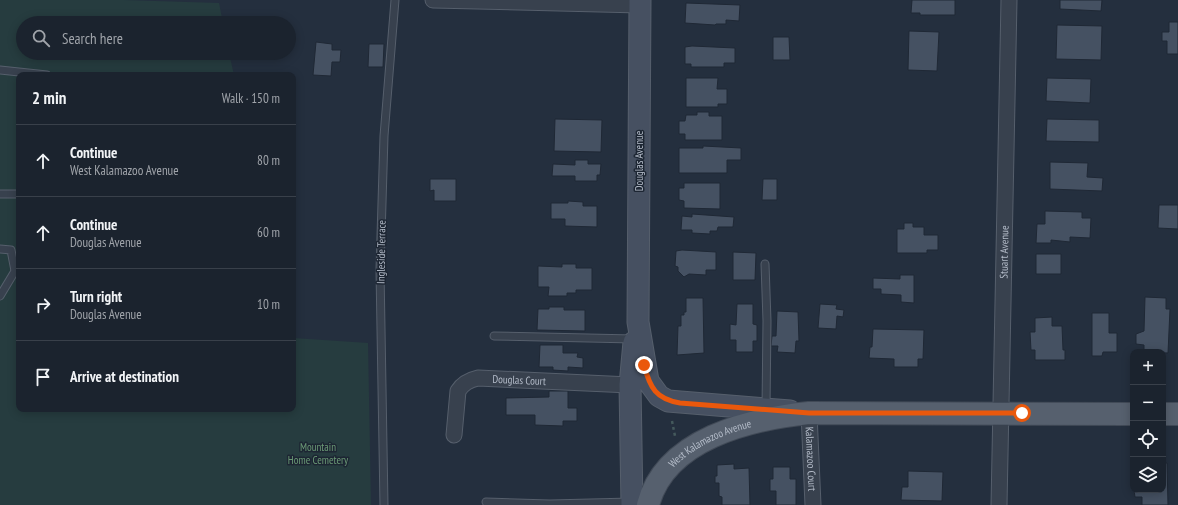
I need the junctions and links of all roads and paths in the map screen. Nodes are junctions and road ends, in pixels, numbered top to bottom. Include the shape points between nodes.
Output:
1 (395, 0) edge
2 (434, 0) edge
3 (1009, 0) edge
4 (640, 3) edge
5 (0, 70) edge
6 (19, 72) edge
7 (0, 194) edge
8 (16, 194) edge
9 (0, 248) edge
10 (765, 264) dead end
11 (0, 296) edge
12 (636, 330) junction
13 (494, 336) dead end
14 (630, 385) junction
15 (766, 410) junction
16 (809, 413) junction
17 (1002, 413) junction
18 (1130, 414) edge
19 (1166, 414) edge
20 (1178, 414) edge
21 (454, 435) dead end
22 (486, 502) dead end
23 (637, 504) edge
24 (384, 505) edge
25 (813, 505) edge
26 (999, 505) edge

1 - 24 lane, Ingleside Terrace via 384,136 380,270
2 - 4 street
3 - 17 street, Stuart Avenue
4 - 12 street, Douglas Avenue
5 - 6 lane
7 - 8 lane
9 - 11 lane via 11,250 16,272
10 - 15 lane
12 - 13 lane
12 - 14 street, Douglas Avenue
12 - 15 street, Douglas Avenue via 648,381 659,396 680,403
14 - 21 street, Douglas Court via 478,378 468,380 458,391
14 - 23 street, Douglas Avenue
15 - 16 street, Douglas Avenue
16 - 17 main road, West Kalamazoo Avenue
16 - 23 main road, West Kalamazoo Avenue via 778,416 708,438 686,450
16 - 25 street, Kalamazoo Court
17 - 18 main road, West Kalamazoo Avenue
17 - 26 street, Stuart Avenue
19 - 20 main road
22 - 23 lane

